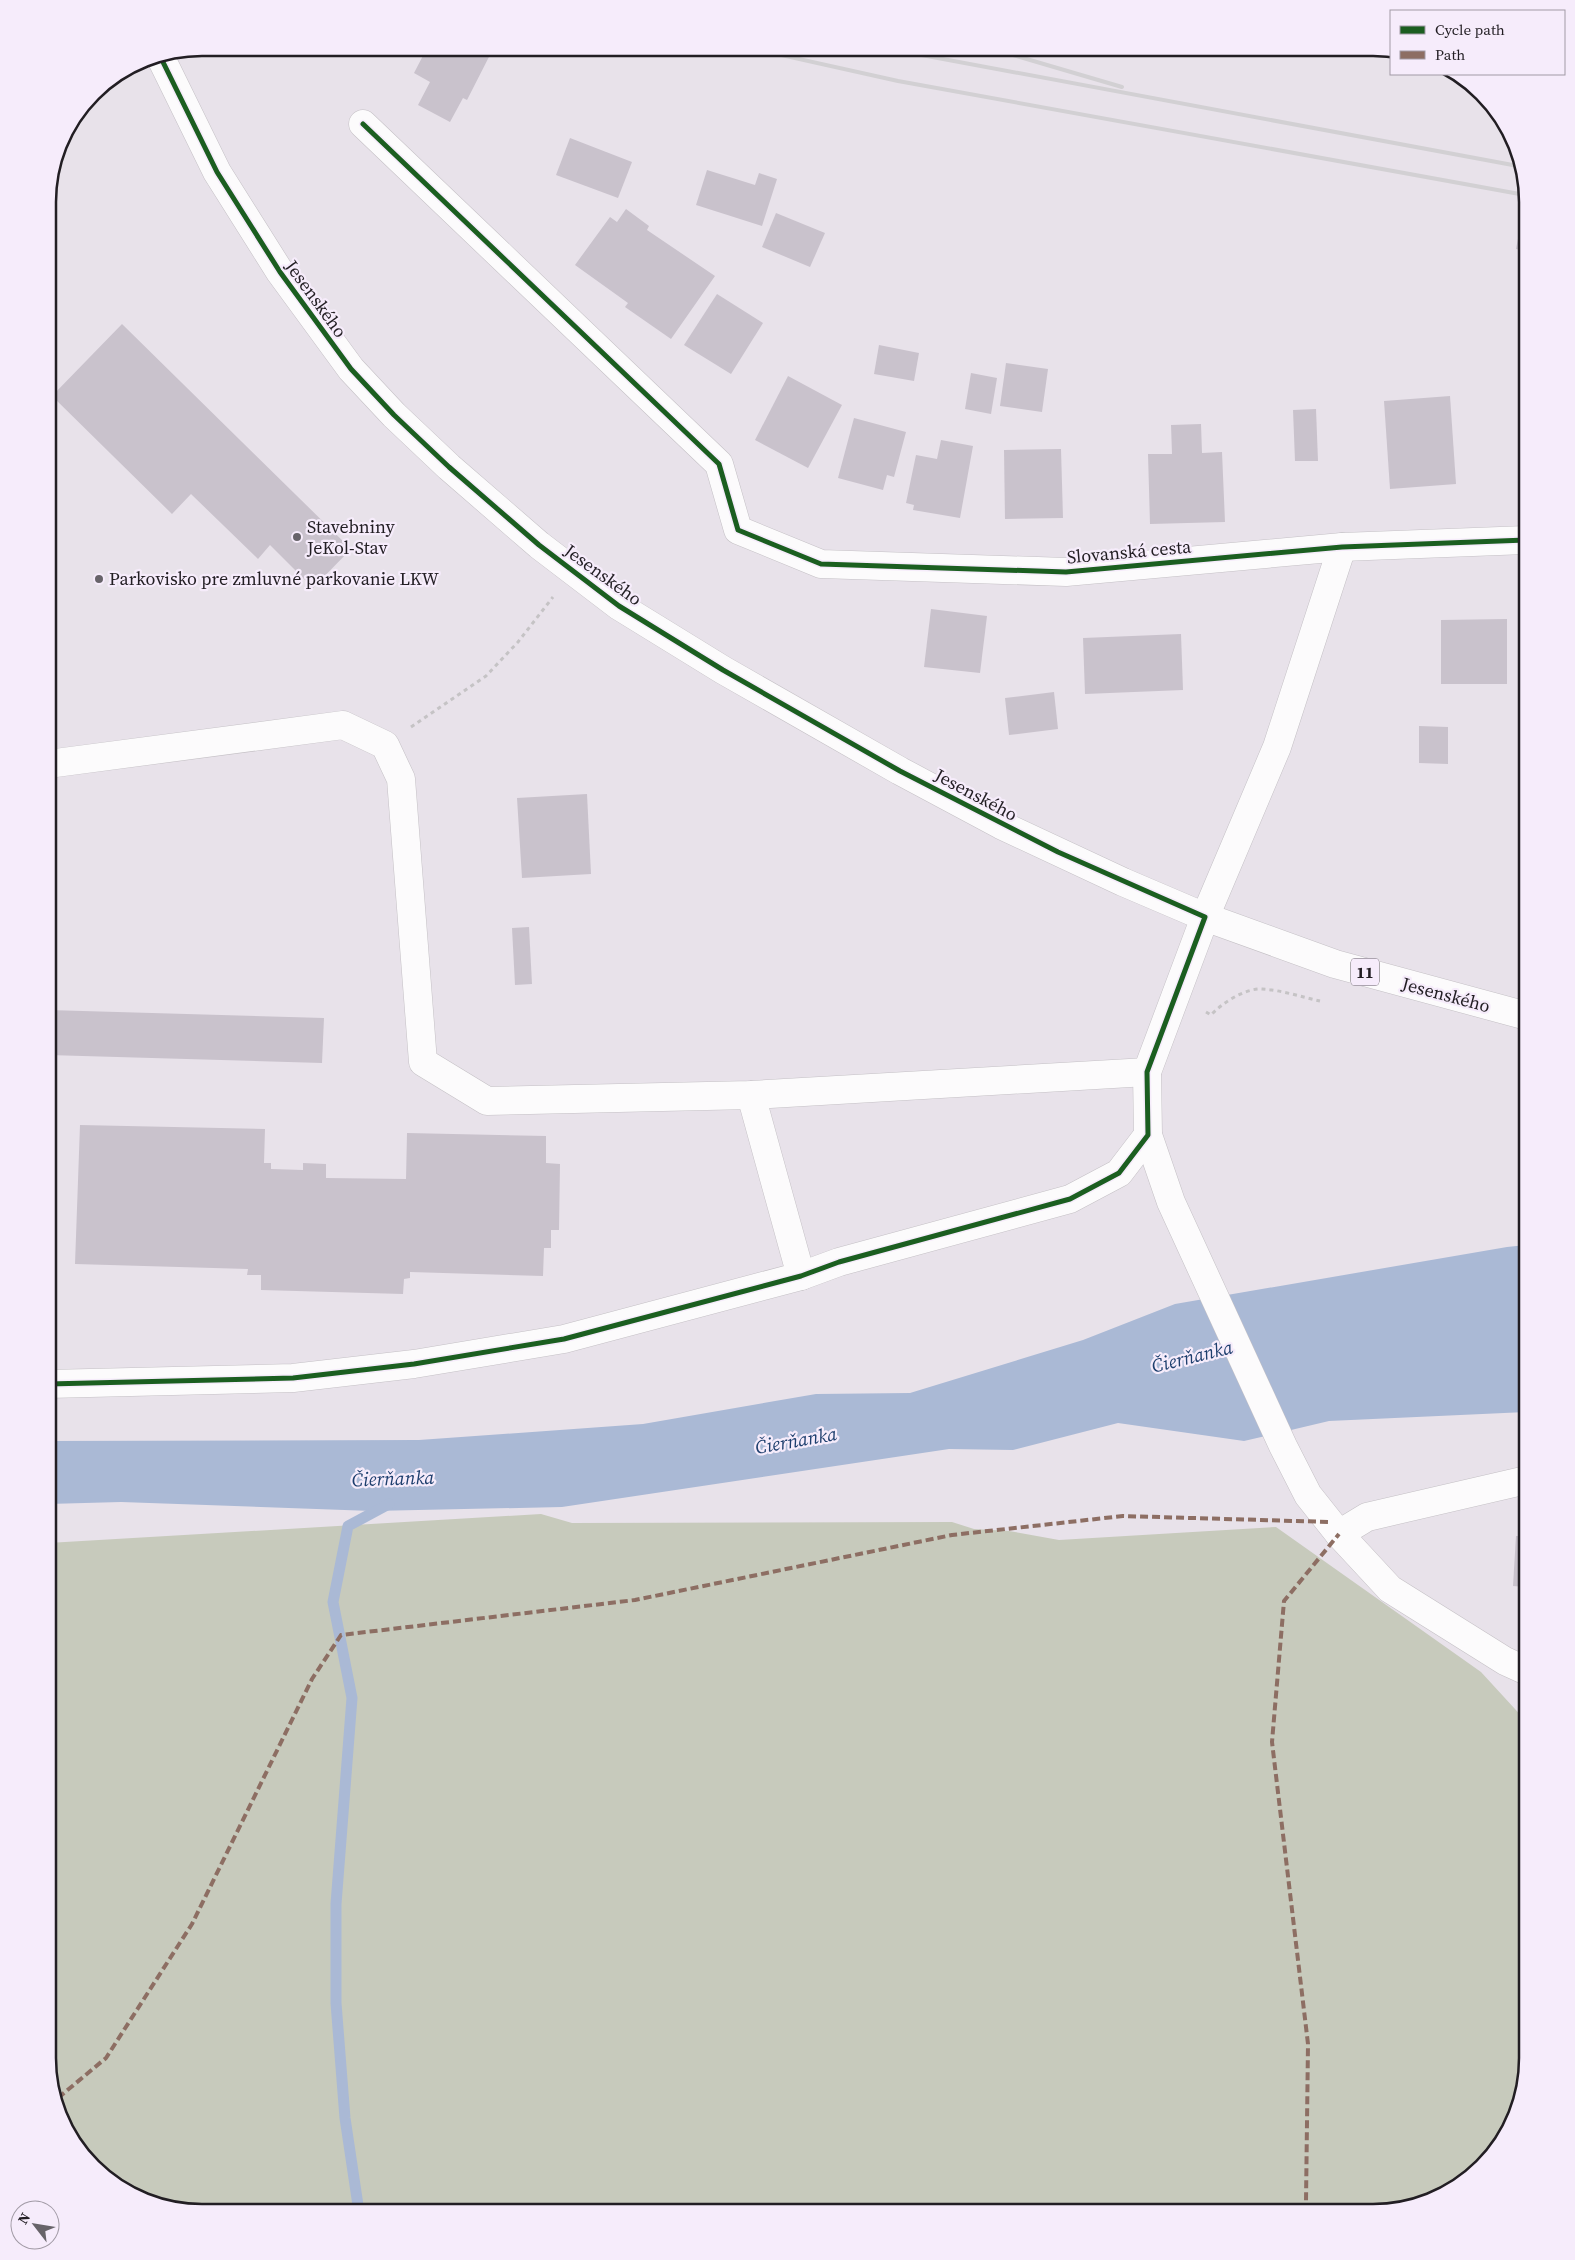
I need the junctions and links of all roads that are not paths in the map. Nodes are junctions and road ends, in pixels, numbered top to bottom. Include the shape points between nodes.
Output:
1 (163, 62) edge
2 (363, 124) dead end
3 (1519, 540) edge
4 (1342, 548) junction
5 (57, 763) edge
6 (1205, 917) junction
7 (1519, 1014) edge
8 (1148, 1072) junction
9 (751, 1095) junction
10 (1148, 1135) junction
11 (801, 1276) junction
12 (56, 1384) edge
13 (1519, 1482) edge
14 (1339, 1534) junction
15 (1519, 1666) edge

1 - 6 street, Jesenského / 11 via 217,172 280,272 345,362 449,467 539,545 619,606 723,670 900,771 1050,848
2 - 4 street, Slovanská cesta via 720,464 738,530 821,564 1066,572
3 - 4 street, Slovanská cesta
4 - 6 street via 1277,747
5 - 9 street via 343,725 385,745 401,779 423,1062 487,1101
6 - 7 street, Jesenského / 11 via 1335,964
6 - 8 street
8 - 9 street
8 - 10 street
9 - 11 street
10 - 11 street via 1119,1173 1070,1199 838,1262
10 - 14 street via 1170,1202 1283,1446 1308,1494
11 - 12 street via 564,1339 414,1364 293,1378
13 - 14 street via 1367,1517
14 - 15 street via 1390,1589 1505,1661

